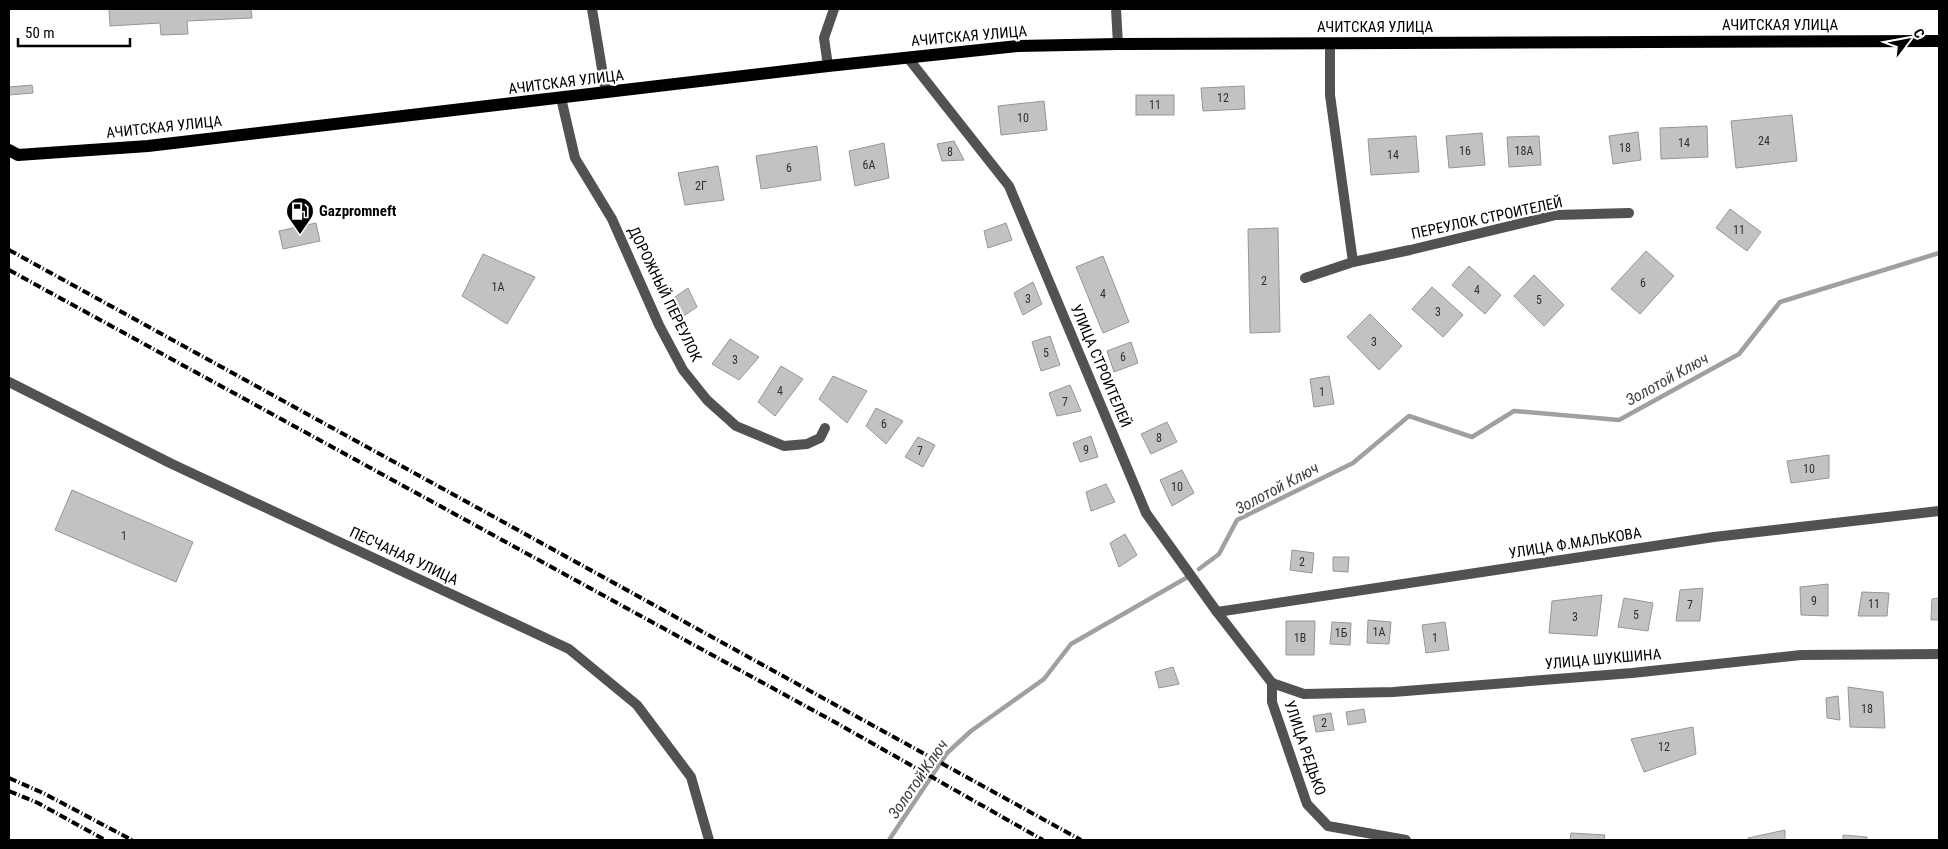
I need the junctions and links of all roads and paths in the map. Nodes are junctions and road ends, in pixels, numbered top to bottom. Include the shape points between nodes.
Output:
1 (592, 9) edge
2 (834, 9) edge
3 (1116, 9) edge
4 (1939, 41) edge
5 (1330, 43) junction
6 (1118, 44) junction
7 (908, 58) junction
8 (828, 66) junction
9 (606, 93) junction
10 (561, 98) junction
11 (12, 155) edge
12 (1629, 213) dead end
13 (1353, 262) junction
14 (1305, 278) dead end
15 (9, 382) edge
16 (825, 428) dead end
17 (1939, 511) edge
18 (1216, 612) junction
19 (1939, 654) edge
20 (1272, 683) junction
21 (709, 840) edge
22 (1406, 840) edge

1 - 9 street
2 - 8 street via 824,38
3 - 6 street
4 - 5 main road, АЧИТСКАЯ УЛИЦА
5 - 6 main road, АЧИТСКАЯ УЛИЦА
5 - 13 street via 1330,95
6 - 7 main road, АЧИТСКАЯ УЛИЦА via 1018,46
7 - 8 main road, АЧИТСКАЯ УЛИЦА
7 - 18 street, УЛИЦА СТРОИТЕЛЕЙ via 1009,186 1146,513
8 - 9 main road, АЧИТСКАЯ УЛИЦА
9 - 10 main road, АЧИТСКАЯ УЛИЦА
10 - 11 main road, АЧИТСКАЯ УЛИЦА via 158,145
10 - 16 street, ДОРОЖНЫЙ ПЕРЕУЛОК via 575,158 612,219 683,370 707,400 736,426 784,446 807,444 820,438
12 - 13 street, ПЕРЕУЛОК СТРОИТЕЛЕЙ via 1556,215
13 - 14 street, ПЕРЕУЛОК СТРОИТЕЛЕЙ
15 - 21 street, ПЕСЧАНАЯ УЛИЦА via 172,464 570,650 637,706 691,777
17 - 18 street, УЛИЦА Ф.МАЛЬКОВА via 1714,537
18 - 20 street, УЛИЦА СТРОИТЕЛЕЙ
19 - 20 street, УЛИЦА ШУКШИНА via 1801,655 1632,673 1393,692 1304,694
20 - 22 street, УЛИЦА РЕДЬКО via 1272,702 1307,804 1328,826

